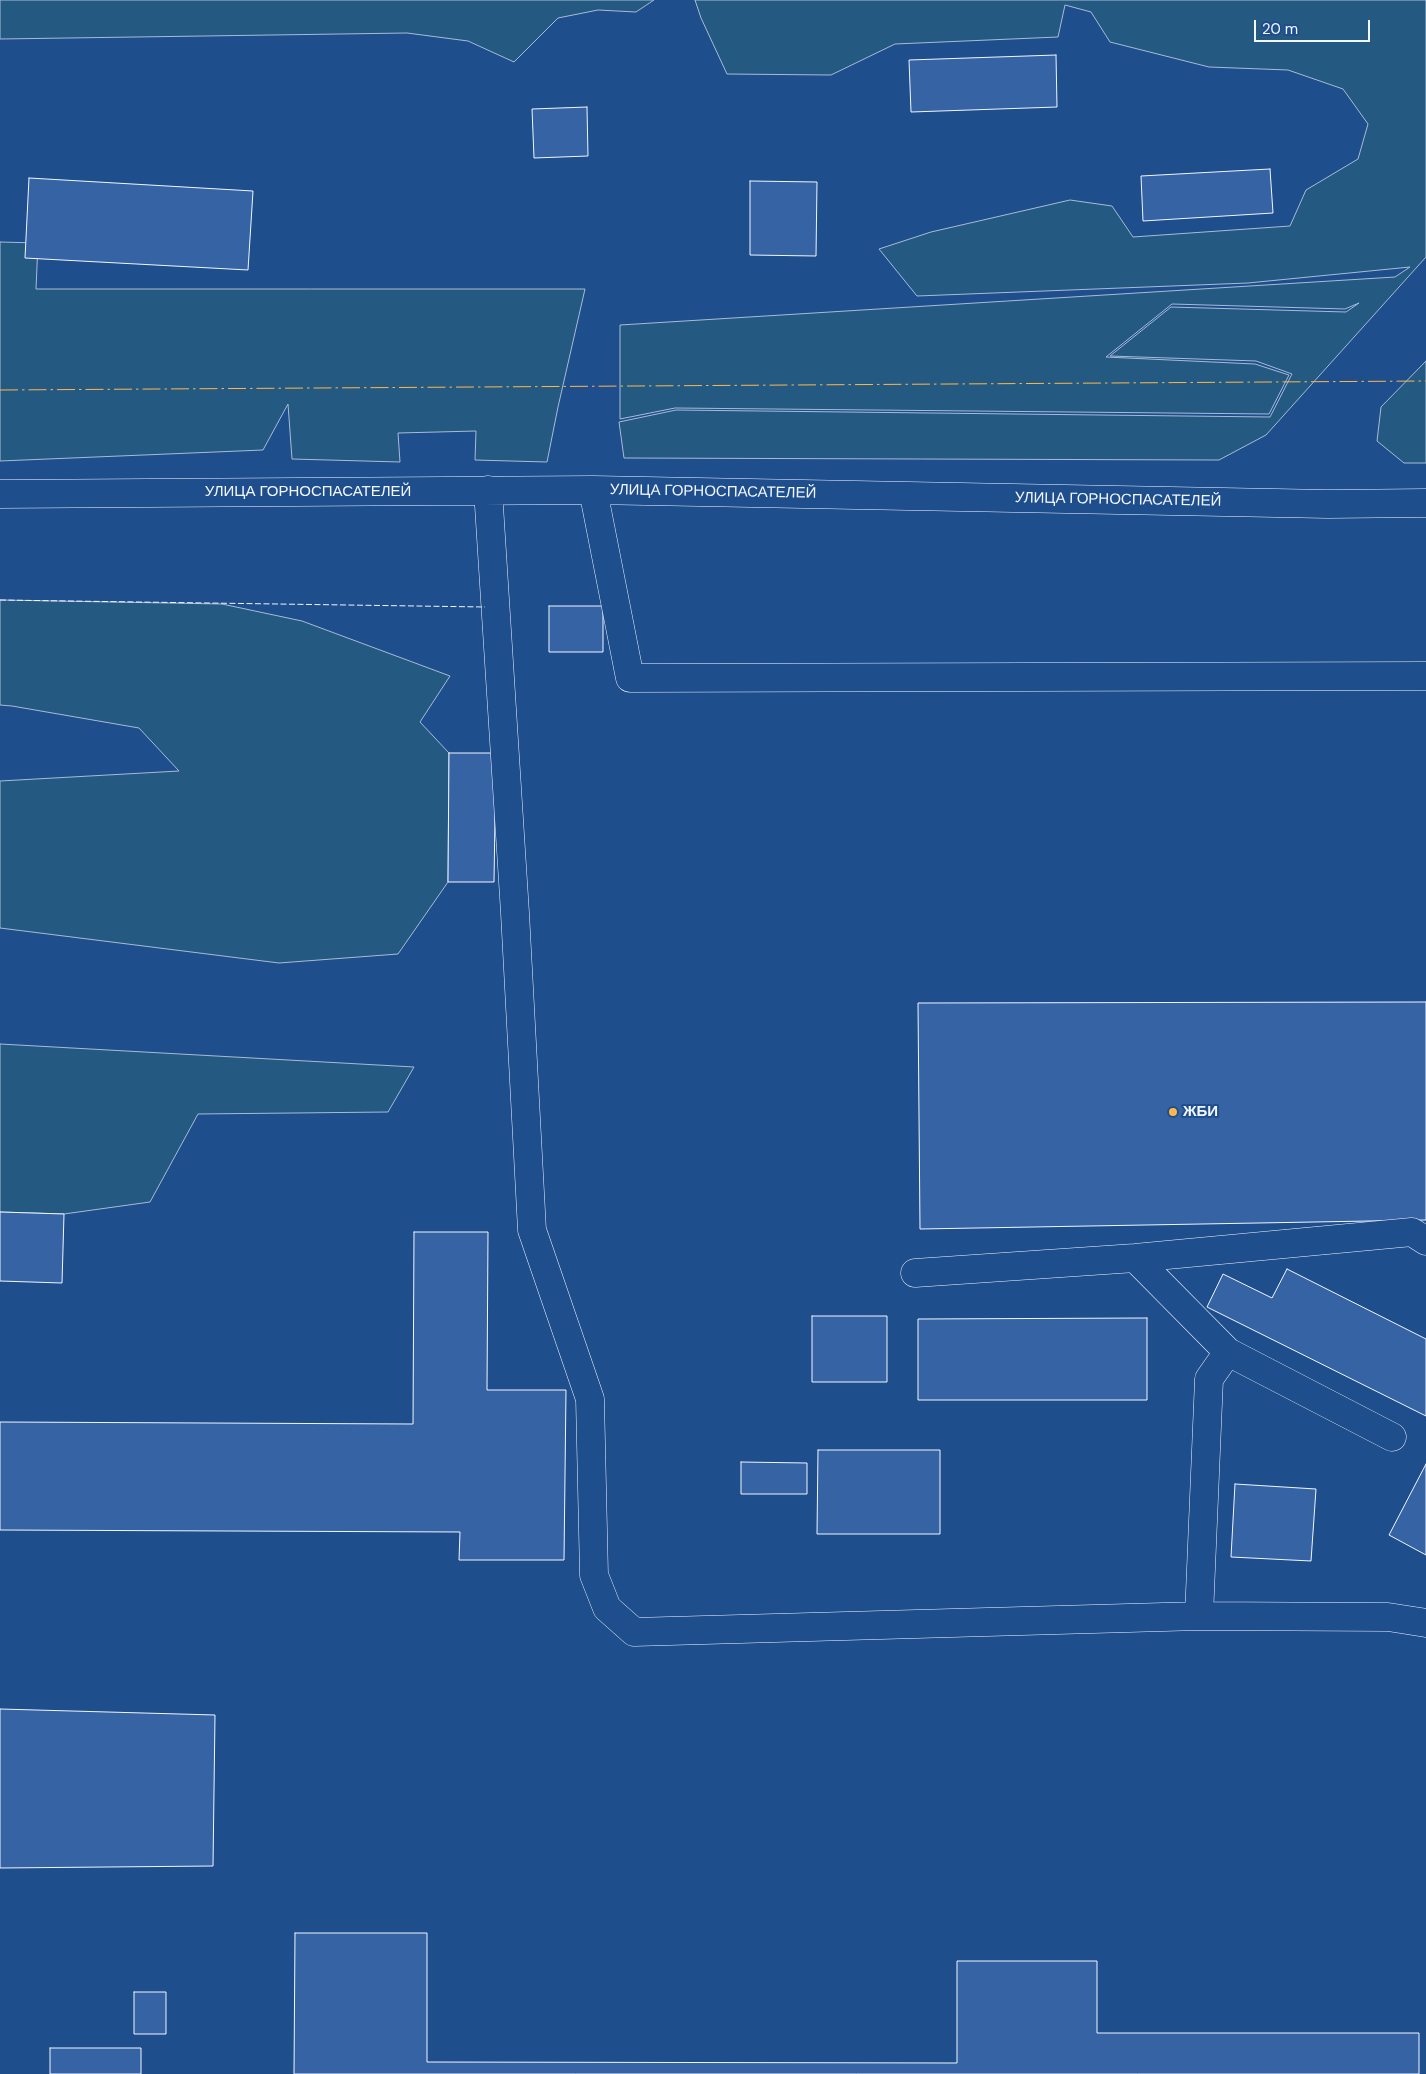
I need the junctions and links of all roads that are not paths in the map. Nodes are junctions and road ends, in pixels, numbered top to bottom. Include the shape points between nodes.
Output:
1 (488, 490) junction
2 (593, 490) junction
3 (0, 494) edge
4 (1426, 503) edge
5 (1426, 676) edge
6 (1426, 1241) edge
7 (1135, 1258) junction
8 (915, 1273) dead end
9 (1228, 1352) junction
10 (1392, 1437) dead end
11 (1199, 1616) junction
12 (1426, 1623) edge

1 - 2 street, УЛИЦА ГОРНОСПАСАТЕЛЕЙ
1 - 3 street, УЛИЦА ГОРНОСПАСАТЕЛЕЙ
1 - 11 street via 532,1230 590,1399 594,1574 607,1608 634,1632
2 - 4 street, УЛИЦА ГОРНОСПАСАТЕЛЕЙ via 1318,504
2 - 5 street via 630,678
6 - 7 street via 1412,1232
7 - 8 street
7 - 9 street
9 - 10 street
9 - 11 street via 1209,1379
11 - 12 street via 1388,1617

